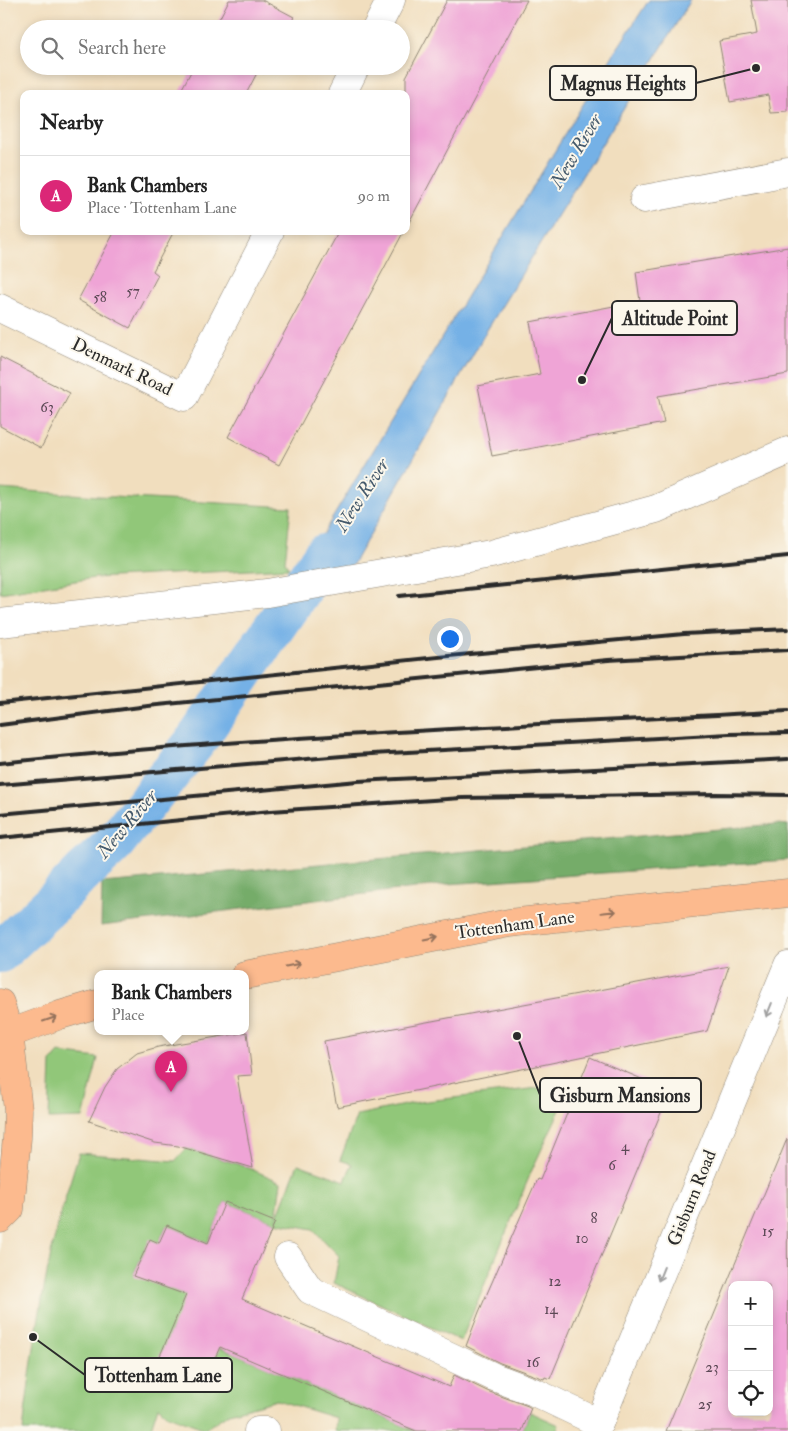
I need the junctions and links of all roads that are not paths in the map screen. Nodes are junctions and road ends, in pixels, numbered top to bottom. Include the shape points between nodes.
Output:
1 (391, 0) edge
2 (381, 20) edge
3 (352, 75) edge
4 (344, 90) edge
5 (788, 172) edge
6 (644, 199) dead end
7 (268, 235) edge
8 (0, 308) edge
9 (788, 451) edge
10 (0, 623) edge
11 (788, 893) edge
12 (788, 965) edge
13 (249, 974) edge
14 (0, 1003) edge
15 (94, 1005) edge
16 (5, 1035) edge
17 (0, 1219) edge
18 (288, 1257) dead end
19 (598, 1427) edge
20 (258, 1431) edge
21 (266, 1431) edge

1 - 2 street
3 - 4 street
5 - 6 street
7 - 8 street, Denmark Road via 184,397
9 - 10 street via 656,509 491,554 267,592
13 -> 11 main road, Tottenham Lane via 509,923
12 -> 19 street, Gisburn Road
14 - 16 main road
16 -> 15 main road
16 - 17 main road via 18,1110 10,1208
18 - 19 street via 310,1290 494,1377 534,1392
20 - 21 street

